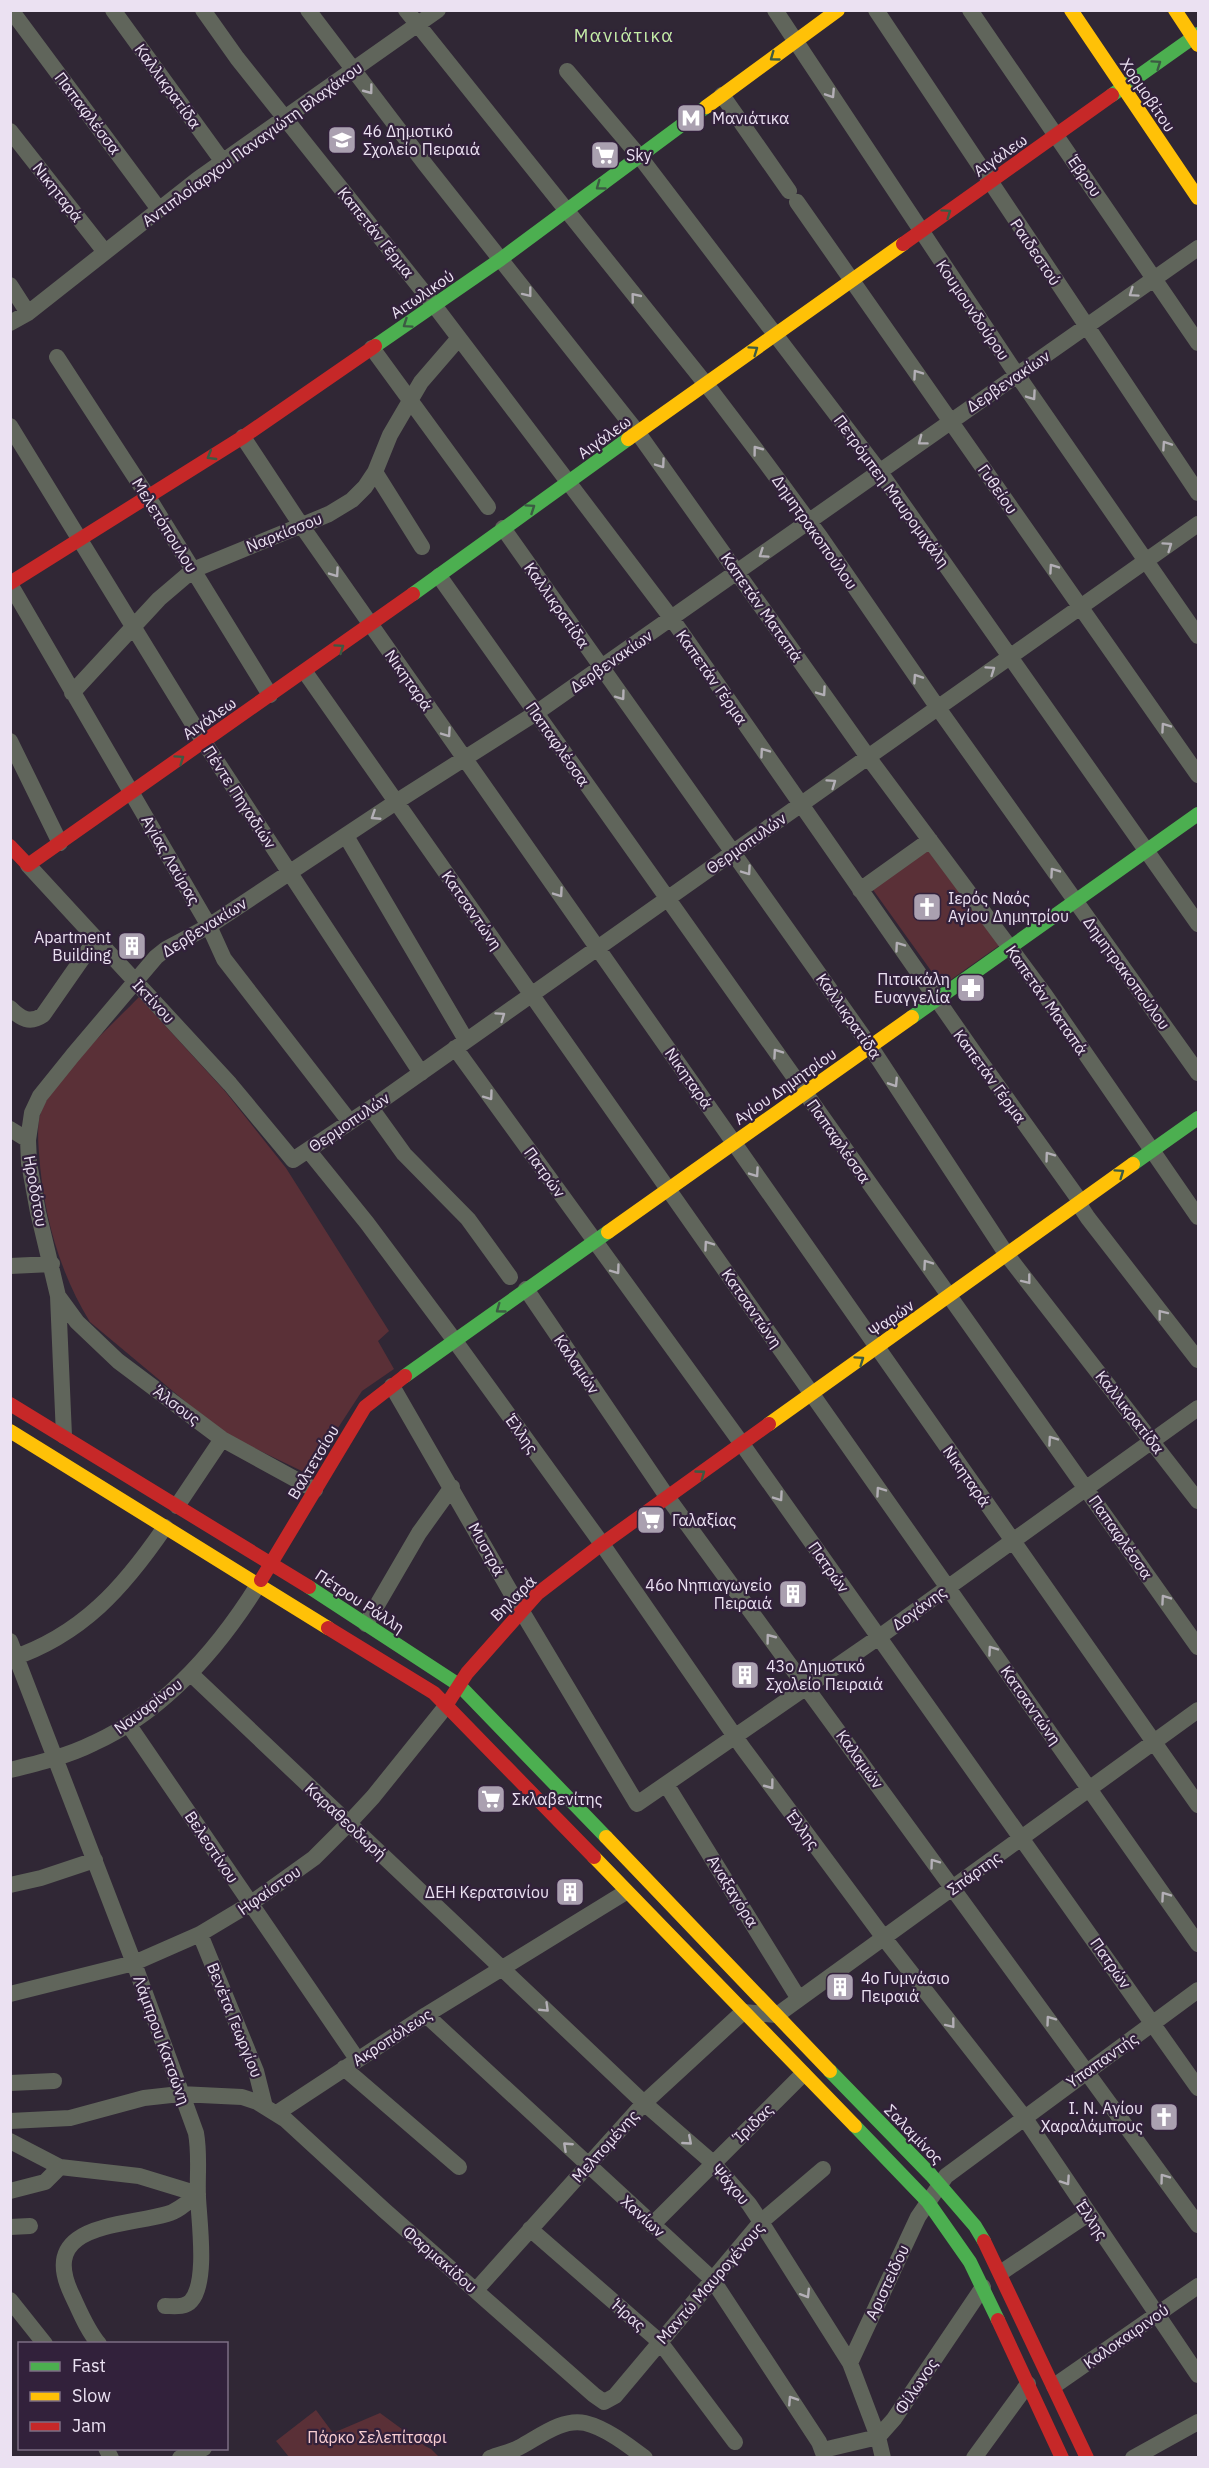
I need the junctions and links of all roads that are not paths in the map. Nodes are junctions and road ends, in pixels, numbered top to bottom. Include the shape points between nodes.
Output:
1 (113, 10) edge
2 (203, 10) edge
3 (308, 10) edge
4 (406, 10) edge
5 (438, 10) edge
6 (775, 10) edge
7 (838, 10) edge
8 (876, 10) edge
9 (970, 10) edge
10 (1071, 10) edge
11 (1175, 10) edge
12 (17, 16) edge
13 (417, 26) junction
14 (1197, 39) edge
15 (796, 41) junction
16 (354, 70) junction
17 (567, 71) dead end
18 (1123, 87) junction
19 (722, 95) junction
20 (286, 119) junction
21 (10, 131) edge
22 (1056, 135) junction
23 (640, 157) junction
24 (223, 162) junction
25 (989, 183) junction
26 (1198, 198) edge
27 (158, 208) junction
28 (566, 211) junction
29 (920, 232) junction
30 (1198, 248) edge
31 (105, 252) junction
32 (501, 259) junction
33 (1155, 278) junction
34 (852, 280) junction
35 (10, 285) edge
36 (434, 305) junction
37 (28, 313) junction
38 (10, 323) edge
39 (1086, 327) junction
40 (776, 334) junction
41 (459, 338) junction
42 (1198, 343) edge
43 (372, 348) junction
44 (57, 357) dead end
45 (1018, 375) junction
46 (706, 384) junction
47 (410, 400) junction
48 (950, 420) junction
49 (10, 426) edge
50 (638, 433) junction
51 (243, 437) junction
52 (375, 472) junction
53 (880, 472) junction
54 (569, 483) junction
55 (1198, 493) edge
56 (148, 497) junction
57 (488, 507) dead end
58 (810, 522) junction
59 (1198, 524) edge
60 (301, 525) junction
61 (503, 528) junction
62 (80, 541) junction
63 (422, 547) dead end
64 (1147, 561) junction
65 (193, 570) junction
66 (737, 572) junction
67 (439, 576) junction
68 (10, 584) edge
69 (1081, 607) junction
70 (672, 619) junction
71 (371, 626) junction
72 (134, 628) junction
73 (1198, 636) edge
74 (1010, 657) junction
75 (601, 668) junction
76 (305, 672) junction
77 (72, 693) junction
78 (270, 695) junction
79 (938, 708) junction
80 (536, 713) junction
81 (10, 741) edge
82 (204, 742) junction
83 (868, 757) junction
84 (465, 760) junction
85 (1198, 775) edge
86 (132, 792) junction
87 (396, 802) junction
88 (801, 805) junction
89 (1198, 814) edge
90 (346, 836) junction
91 (930, 840) junction
92 (60, 843) junction
93 (10, 846) edge
94 (1146, 851) junction
95 (733, 852) junction
96 (28, 865) junction
97 (289, 873) junction
98 (860, 890) junction
99 (668, 898) junction
100 (1075, 901) junction
101 (1198, 924) edge
102 (208, 926) junction
103 (96, 939) junction
104 (1010, 947) junction
105 (597, 948) junction
106 (136, 981) junction
107 (531, 994) junction
108 (936, 999) junction
109 (10, 1008) edge
110 (461, 1044) junction
111 (870, 1046) junction
112 (420, 1073) junction
113 (1198, 1073) edge
114 (805, 1092) junction
115 (371, 1108) junction
116 (1198, 1118) edge
117 (350, 1122) junction
118 (10, 1129) edge
119 (28, 1140) junction
120 (734, 1142) junction
121 (308, 1150) junction
122 (1152, 1151) junction
123 (293, 1160) joint
124 (668, 1188) junction
125 (1080, 1201) junction
126 (1198, 1217) edge
127 (595, 1240) junction
128 (1007, 1255) junction
129 (52, 1264) junction
130 (10, 1266) edge
131 (510, 1277) dead end
132 (526, 1289) junction
133 (58, 1296) junction
134 (950, 1296) junction
135 (455, 1341) junction
136 (878, 1348) junction
137 (1198, 1360) edge
138 (392, 1386) junction
139 (812, 1394) junction
140 (10, 1404) edge
141 (1198, 1408) edge
142 (10, 1431) edge
143 (64, 1436) junction
144 (222, 1439) junction
145 (1153, 1441) junction
146 (742, 1444) junction
147 (452, 1487) junction
148 (1086, 1489) junction
149 (315, 1490) junction
150 (668, 1498) junction
151 (1198, 1501) edge
152 (177, 1506) junction
153 (165, 1527) junction
154 (1013, 1541) junction
155 (602, 1544) junction
156 (272, 1564) junction
157 (258, 1585) junction
158 (948, 1587) junction
159 (521, 1610) junction
160 (366, 1624) junction
161 (879, 1637) junction
162 (1198, 1647) edge
163 (13, 1652) edge
164 (191, 1674) junction
165 (459, 1685) junction
166 (807, 1687) junction
167 (447, 1705) junction
168 (1198, 1710) edge
169 (128, 1724) junction
170 (735, 1738) junction
171 (1154, 1742) junction
172 (55, 1758) junction
173 (10, 1770) edge
174 (666, 1784) junction
175 (1090, 1789) junction
176 (637, 1804) joint
177 (1198, 1805) edge
178 (348, 1824) junction
179 (1022, 1838) junction
180 (95, 1860) junction
181 (648, 1881) joint
182 (10, 1885) edge
183 (952, 1888) junction
184 (626, 1892) junction
185 (250, 1904) junction
186 (200, 1934) junction
187 (884, 1938) junction
188 (1198, 1944) edge
189 (134, 1963) junction
190 (502, 1968) junction
191 (1198, 1990) edge
192 (10, 1994) edge
193 (799, 1999) junction
194 (742, 2012) junction
195 (426, 2015) junction
196 (777, 2015) junction
197 (1154, 2024) junction
198 (351, 2063) junction
199 (1086, 2070) junction
200 (803, 2074) junction
201 (54, 2081) dead end
202 (10, 2083) edge
203 (1198, 2088) edge
204 (180, 2094) junction
205 (644, 2103) junction
206 (271, 2110) junction
207 (1024, 2117) junction
208 (10, 2121) edge
209 (10, 2141) edge
210 (712, 2163) junction
211 (587, 2165) junction
212 (60, 2167) junction
213 (459, 2167) dead end
214 (822, 2169) dead end
215 (939, 2184) junction
216 (10, 2191) edge
217 (198, 2194) junction
218 (928, 2202) junction
219 (1088, 2214) junction
220 (761, 2222) junction
221 (652, 2224) junction
222 (30, 2226) dead end
223 (1198, 2226) edge
224 (10, 2227) edge
225 (530, 2229) junction
226 (1002, 2272) junction
227 (712, 2279) junction
228 (1198, 2286) edge
229 (983, 2287) junction
230 (476, 2290) junction
231 (10, 2300) edge
232 (165, 2306) dead end
233 (1157, 2315) junction
234 (44, 2342) edge
235 (98, 2342) edge
236 (660, 2342) junction
237 (850, 2363) junction
238 (1198, 2375) edge
239 (1028, 2384) junction
240 (1054, 2386) junction
241 (604, 2402) joint
242 (1198, 2422) edge
243 (878, 2437) junction
244 (735, 2442) dead end
245 (199, 2450) edge
246 (824, 2454) edge
247 (180, 2457) edge
248 (490, 2457) edge
249 (645, 2457) edge
250 (883, 2457) edge
251 (974, 2457) edge
252 (1062, 2457) edge
253 (1087, 2457) edge
254 (1133, 2457) edge

1 - 24 street, Καλλικρατίδα
2 - 20 street, Καπετάν Γέρμα
3 - 16 street, Καπετάν Ματαπά
4 - 13 street, Δημητρακοπούλου
5 - 13 street, Αντιπλοίαρχου Παναγιώτη Βλαχάκου
6 - 15 street, Κουμουνδούρου
7 - 15 street, Αιτωλικού
8 - 25 street, Ραιδεστού
9 - 22 street, Έβρου
10 - 18 street, Χορμοβίτου
11 - 14 street
12 - 27 street, Παπαφλέσσα
13 - 16 street, Αντιπλοίαρχου Παναγιώτη Βλαχάκου
13 - 28 street, Δημητρακοπούλου
18 -> 14 street, Αιγάλεω
15 -> 19 street, Αιτωλικού
15 -> 29 street, Κουμουνδούρου
16 - 20 street, Αντιπλοίαρχου Παναγιώτη Βλαχάκου
16 -> 32 street, Καπετάν Ματαπά
17 - 23 street, Πετρόμπεη Μαυρομιχάλη
18 - 22 street, Αιγάλεω
18 - 26 street, Χορμοβίτου
19 - 23 street, Αιτωλικού
19 - 34 street, Γυθείου
20 - 24 street, Αντιπλοίαρχου Παναγιώτη Βλαχάκου
20 - 36 street, Καπετάν Γέρμα
21 - 31 street, Νικηταρά
22 - 25 street, Αιγάλεω
22 - 33 street, Έβρου
23 -> 28 street, Αιτωλικού
23 - 40 street, Πετρόμπεη Μαυρομιχάλη
24 - 27 street, Αντιπλοίαρχου Παναγιώτη Βλαχάκου
29 -> 25 street, Αιγάλεω
25 - 39 street, Ραιδεστού
27 - 31 street, Αντιπλοίαρχου Παναγιώτη Βλαχάκου
28 - 32 street, Αιτωλικού
46 -> 28 street, Δημητρακοπούλου
29 - 34 street, Αιγάλεω
29 - 45 street, Κουμουνδούρου
30 - 33 street, Δερβενακίων
31 - 37 street, Αντιπλοίαρχου Παναγιώτη Βλαχάκου
32 - 36 street, Αιτωλικού
32 -> 50 street, Καπετάν Ματαπά
33 -> 39 street, Δερβενακίων
33 - 42 street, Έβρου
34 - 40 street, Αιγάλεω
48 -> 34 street, Γυθείου
35 - 37 street
36 - 41 street, Καπετάν Γέρμα
36 -> 43 street, Αιτωλικού
37 - 38 street, Αντιπλοίαρχου Παναγιώτη Βλαχάκου
39 - 45 street, Δερβενακίων
55 -> 39 street, Ραιδεστού
46 -> 40 street, Αιγάλεω
40 - 53 street, Πετρόμπεη Μαυρομιχάλη
41 - 47 street, Ναρκίσσου
41 - 54 street, Καπετάν Γέρμα
43 - 47 street
43 - 51 street, Αιτωλικού
44 - 56 street, Μελετόπουλου
45 - 48 street, Δερβενακίων
45 -> 64 street, Κουμουνδούρου
46 - 50 street, Αιγάλεω
58 -> 46 street, Δημητρακοπούλου
47 - 52 street, Ναρκίσσου
47 - 57 street
48 -> 53 street, Δερβενακίων
69 -> 48 street, Γυθείου
49 - 62 street, Πέντε Πηγαδιών
50 - 54 street, Αιγάλεω
50 -> 66 street, Καπετάν Ματαπά
51 -> 56 street, Αιτωλικού
51 - 60 street, Νικηταρά
52 - 60 street, Ναρκίσσου via 352,500
52 - 63 street
53 - 58 street, Δερβενακίων
53 - 74 street, Πετρόμπεη Μαυρομιχάλη
61 -> 54 street, Αιγάλεω
54 - 70 street, Καπετάν Γέρμα
56 - 62 street, Αιτωλικού
56 - 65 street, Μελετόπουλου
58 -> 66 street, Δερβενακίων
79 -> 58 street, Δημητρακοπούλου
64 -> 59 street, Θερμοπυλών
60 - 65 street, Ναρκίσσου
60 -> 71 street, Νικηταρά
61 - 67 street, Αιγάλεω
61 - 75 street, Καλλικρατίδα
62 - 68 street, Αιτωλικού
62 - 72 street, Πέντε Πηγαδιών
64 - 69 street, Θερμοπυλών
64 - 73 street, Κουμουνδούρου
65 - 72 street, Ναρκίσσου via 159,599
65 - 78 street, Μελετόπουλου
66 - 70 street, Δερβενακίων
66 -> 83 street, Καπετάν Ματαπά
67 - 71 street, Αιγάλεω
67 - 80 street, Παπαφλέσσα
68 - 77 street, Αγίας Λαύρας
69 - 74 street, Θερμοπυλών
85 -> 69 street, Γυθείου
70 - 75 street, Δερβενακίων
88 -> 70 street, Καπετάν Γέρμα
76 -> 71 street, Αιγάλεω
71 -> 84 street, Νικηταρά
72 - 77 street, Ναρκίσσου
72 - 82 street, Πέντε Πηγαδιών
79 -> 74 street, Θερμοπυλών
74 - 94 street, Πετρόμπεη Μαυρομιχάλη
75 - 80 street, Δερβενακίων
75 -> 95 street, Καλλικρατίδα
76 - 78 street, Αιγάλεω
76 - 87 street, Κατσαντώνη
77 - 86 street, Αγίας Λαύρας
78 - 82 street, Αιγάλεω
79 - 83 street, Θερμοπυλών
100 -> 79 street, Δημητρακοπούλου
80 - 84 street, Δερβενακίων
80 - 99 street, Παπαφλέσσα
81 - 92 street
86 -> 82 street, Αιγάλεω
82 - 97 street, Πέντε Πηγαδιών
88 -> 83 street, Θερμοπυλών
83 - 91 street, Καπετάν Ματαπά
84 - 87 street, Δερβενακίων
84 -> 105 street, Νικηταρά
86 - 92 street, Αιγάλεω
86 - 102 street, Αγίας Λαύρας
87 -> 90 street, Δερβενακίων
87 - 107 street, Κατσαντώνη
88 - 95 street, Θερμοπυλών
88 - 98 street, Καπετάν Γέρμα
89 - 94 street, Αγίου Δημητρίου
90 - 97 street, Δερβενακίων
90 - 110 street, Πατρών
91 - 98 street
91 - 104 street, Καπετάν Ματαπά
92 - 96 street, Αιγάλεω
93 - 96 street, Ικτίνου
94 - 100 street, Αγίου Δημητρίου
94 - 101 street, Πετρόμπεη Μαυρομιχάλη
95 - 99 street, Θερμοπυλών
95 -> 111 street, Καλλικρατίδα
96 - 103 street, Ικτίνου
97 - 102 street, Δερβενακίων
97 - 112 street, Πέντε Πηγαδιών
108 -> 98 street, Καπετάν Γέρμα
99 - 105 street, Θερμοπυλών
114 -> 99 street, Παπαφλέσσα
100 - 104 street, Αγίου Δημητρίου
100 - 113 street, Δημητρακοπούλου
102 - 106 street, Δερβενακίων via 166,949
102 - 117 street, Αγίας Λαύρας via 224,959
103 - 106 street, Ικτίνου
103 - 109 street via 43,1015 28,1021
104 - 108 street, Αγίου Δημητρίου
104 - 122 street, Καπετάν Ματαπά
105 - 107 street, Θερμοπυλών
105 - 120 street, Νικηταρά
106 - 119 street, Ηροδότου via 40,1096 32,1113
106 - 123 street, Ικτίνου
110 -> 107 street, Θερμοπυλών
107 - 124 street, Κατσαντώνη
108 - 111 street, Αγίου Δημητρίου
125 -> 108 street, Καπετάν Γέρμα
110 - 112 street, Θερμοπυλών
110 -> 127 street, Πατρών
111 - 114 street, Αγίου Δημητρίου
111 -> 128 street, Καλλικρατίδα
112 - 115 street, Θερμοπυλών
114 - 120 street, Αγίου Δημητρίου
134 -> 114 street, Παπαφλέσσα
115 - 117 street, Θερμοπυλών
115 - 131 street via 404,1154 468,1219
116 - 122 street, Ψαρών
117 - 121 street, Θερμοπυλών
118 - 119 street
119 - 129 street, Ηροδότου via 38,1212
120 - 124 street, Αγίου Δημητρίου
120 -> 136 street, Νικηταρά
121 - 123 street, Θερμοπυλών
121 - 135 street
125 -> 122 street, Ψαρών
122 - 126 street, Καπετάν Ματαπά
124 - 127 street, Αγίου Δημητρίου
139 -> 124 street, Κατσαντώνη
125 - 128 street, Ψαρών
137 -> 125 street, Καπετάν Γέρμα via 1088,1218
127 - 132 street, Αγίου Δημητρίου
127 -> 146 street, Πατρών
128 - 134 street, Ψαρών
128 -> 145 street, Καλλικρατίδα
129 - 130 street
129 - 133 street, Ηροδότου
132 -> 135 street, Αγίου Δημητρίου
132 - 150 street, Καλαμών
133 - 143 street, Ηροδότου
133 - 144 street, Άλσους via 77,1322 118,1361
134 - 136 street, Ψαρών
148 -> 134 street, Παπαφλέσσα
135 - 138 street, Αγίου Δημητρίου
135 - 155 street, Έλλης
139 -> 136 street, Ψαρών
136 - 154 street, Νικηταρά
138 - 147 street, Μυστρά
138 - 149 street, Βαλτετσίου via 365,1407
139 - 146 street, Ψαρών
158 -> 139 street, Κατσαντώνη
140 - 143 street, Πέτρου Ράλλη
141 - 145 street, Δογάνης
142 - 153 street
143 - 152 street, Πέτρου Ράλλη
144 - 149 street, Άλσους
144 - 152 street
145 - 148 street, Δογάνης
145 - 151 street, Καλλικρατίδα
150 -> 146 street, Ψαρών
146 -> 161 street, Πατρών
147 - 159 street, Μυστρά
147 - 160 street via 419,1533
148 - 154 street, Δογάνης
162 -> 148 street, Παπαφλέσσα
149 - 156 street, Βαλτετσίου
150 - 155 street, Ψαρών
166 -> 150 street, Καλαμών
152 - 156 street, Πέτρου Ράλλη
153 - 157 street
153 - 163 street via 138,1566 97,1611 73,1628
154 - 158 street, Δογάνης
154 - 171 street, Νικηταρά
155 - 159 street, Βηλαρά
155 - 170 street, Έλλης
156 - 157 street, Ναυαρίνου
156 - 160 street, Πέτρου Ράλλη
157 - 164 street, Ναυαρίνου
157 - 167 street
158 - 161 street, Δογάνης
175 -> 158 street, Κατσαντώνη
159 - 165 street, Βηλαρά
159 - 176 street, Μυστρά
160 - 165 street, Πέτρου Ράλλη
161 - 166 street, Δογάνης
161 - 179 street, Πατρών
163 - 172 street, Λάμπρου Κατσώνη
164 - 169 street, Ναυαρίνου
164 - 178 street, Καραθεοδωρή
165 - 167 street, Ηφαίστου
165 - 181 street, Πέτρου Ράλλη
166 - 170 street, Δογάνης
183 -> 166 street, Καλαμών
167 - 178 street, Ηφαίστου
167 - 184 street
168 - 171 street, Σπάρτης
169 - 172 street, Ναυαρίνου
169 - 185 street, Βελεστίνου
170 - 174 street, Δογάνης
170 -> 187 street, Έλλης
171 - 175 street, Σπάρτης
171 - 177 street, Νικηταρά
172 - 173 street, Ναυαρίνου
172 - 180 street, Λάμπρου Κατσώνη
174 - 176 street, Δογάνης
174 - 193 street, Αναξαγόρα
175 - 179 street, Σπάρτης
188 -> 175 street, Κατσαντώνη
178 - 185 street, Ηφαίστου via 314,1858
178 - 190 street, Καραθεοδωρή
179 - 183 street, Σπάρτης
179 - 197 street, Πατρών
180 - 182 street
180 - 189 street, Λάμπρου Κατσώνη
181 - 196 street, Σαλαμίνος
183 - 187 street, Σπάρτης
199 -> 183 street, Καλαμών
184 - 190 street, Ακροπόλεως
184 - 194 street
185 - 186 street, Ηφαίστου
185 - 198 street, Βελεστίνου
186 - 189 street, Ηφαίστου
186 - 206 street, Βενέτα Γεωργίου
187 - 193 street, Σπάρτης
187 -> 207 street, Έλλης
189 - 192 street, Ηφαίστου
189 - 204 street, Λάμπρου Κατσώνη
190 - 195 street, Ακροπόλεως
190 -> 205 street, Ψάχου
191 - 197 street, Υπαπαντής
193 - 196 street, Σπάρτης
194 - 196 street
194 - 200 street
194 - 205 street, Μελπομένης
195 - 198 street, Ακροπόλεως
211 -> 195 street, Χανίων
196 - 215 street, Σαλαμίνος
197 - 199 street, Υπαπαντής
197 - 203 street, Πατρών
198 - 206 street, Ακροπόλεως
198 - 213 street
199 - 207 street, Υπαπαντής
223 -> 199 street, Καλαμών
200 - 210 street, Ίριδας
200 - 218 street
201 - 202 street
204 - 206 street via 242,2097
204 - 208 street via 144,2098 70,2118
204 - 217 street, Λάμπρου Κατσώνη via 199,2148
205 -> 210 street, Ψάχου
205 - 211 street, Μελπομένης
206 - 230 street, Φαρμακίδου
207 - 215 street, Υπαπαντής
207 -> 219 street, Έλλης
209 - 212 street
210 - 220 street, Ψάχου
210 - 221 street, Ίριδας
211 - 221 street, Χανίων
211 - 225 street, Μελπομένης
212 - 216 street via 45,2182
212 - 217 street via 139,2176
214 - 220 street, Μαντώ Μαυρογένους
215 - 218 street, Υπαπαντής
215 - 226 street, Σαλαμίνος via 975,2226
217 - 232 street, Λάμπρου Κατσώνη via 201,2253 196,2292 185,2305
217 - 235 street via 169,2214 103,2227 82,2237 64,2255 62,2264 69,2290
218 - 229 street
218 - 237 street, Αριστείδου
219 - 226 street
219 - 233 street, Έλλης
220 - 227 street, Μαντώ Μαυρογένους
220 -> 237 street, Ψάχου
221 - 227 street, Χανίων
222 - 224 street
225 - 230 street, Μελπομένης
225 - 236 street, Ήρας
226 - 240 street, Σαλαμίνος
227 - 236 street, Μαντώ Μαυρογένους
246 -> 227 street, Χανίων
228 - 233 street, Καλοκαιρινού
229 - 239 street
229 - 243 street, Φίλωνος
230 - 241 street, Φαρμακίδου
231 - 234 street
233 - 238 street, Έλλης
233 - 240 street, Καλοκαιρινού
236 - 241 street, Μαντώ Μαυρογένους via 615,2396
236 - 244 street, Ήρας
237 - 243 street, Ψάχου
239 - 251 street
239 - 252 street
240 - 253 street, Σαλαμίνος
242 - 254 street
243 - 246 street
243 - 250 street, Ψάχου
245 - 247 street
248 - 249 street via 570,2423 585,2423 603,2431

